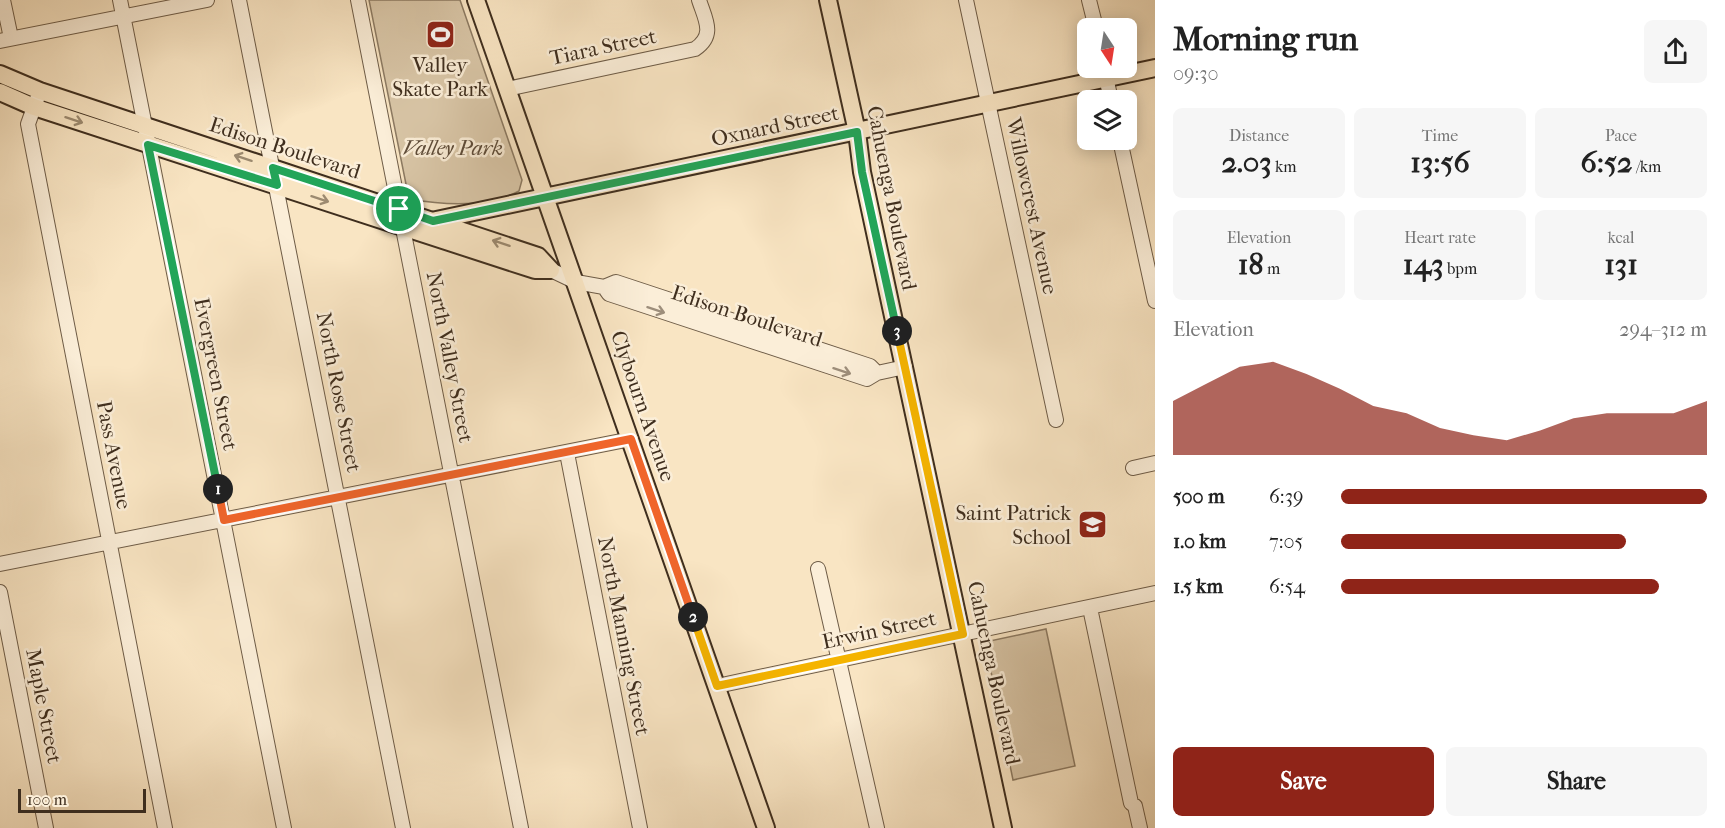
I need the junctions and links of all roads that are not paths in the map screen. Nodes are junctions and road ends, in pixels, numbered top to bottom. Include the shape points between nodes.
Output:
1 (3, 0) edge
2 (120, 0) edge
3 (207, 0) edge
4 (239, 0) edge
5 (357, 0) edge
6 (476, 0) edge
7 (699, 0) edge
8 (828, 0) edge
9 (966, 0) edge
10 (1089, 0) edge
11 (123, 17) junction
12 (1093, 18) edge
13 (6, 40) edge
14 (1155, 68) edge
15 (1137, 70) edge
16 (0, 74) edge
17 (1086, 78) edge
18 (507, 89) junction
19 (0, 92) edge
20 (37, 99) junction
21 (988, 104) junction
22 (144, 126) junction
23 (857, 132) junction
24 (148, 145) junction
25 (1122, 150) edge
26 (273, 168) junction
27 (277, 185) junction
28 (545, 198) junction
29 (399, 209) junction
30 (433, 221) junction
31 (403, 227) junction
32 (551, 270) junction
33 (576, 282) junction
34 (1155, 301) edge
35 (905, 367) junction
36 (1056, 420) dead end
37 (631, 439) junction
38 (567, 453) junction
39 (1155, 463) edge
40 (1133, 468) dead end
41 (452, 476) junction
42 (339, 498) junction
43 (224, 520) junction
44 (111, 543) junction
45 (0, 564) edge
46 (818, 569) dead end
47 (0, 592) edge
48 (1155, 593) edge
49 (1090, 608) junction
50 (963, 634) junction
51 (840, 659) junction
52 (717, 686) junction
53 (46, 828) edge
54 (165, 828) edge
55 (284, 828) edge
56 (403, 828) edge
57 (521, 828) edge
58 (640, 828) edge
59 (766, 828) edge
60 (877, 828) edge
61 (1003, 828) edge
62 (1140, 828) edge

1 - 13 street
2 - 11 street, Evergreen Street
3 - 11 street
4 - 26 street, North Rose Street
5 - 29 street, North Valley Street
6 - 18 main road, Clybourn Avenue
7 - 18 street, Tiara Street via 707,20 705,43 695,49
8 - 23 main road, Cahuenga Boulevard
9 - 21 street, Willowcrest Avenue
10 - 12 street
11 - 13 street
11 - 22 street, Evergreen Street
14 - 15 main road, Oxnard Street
16 - 20 main road, Edison Boulevard
17 - 21 main road, Oxnard Street
18 - 28 main road, Clybourn Avenue
19 - 20 main road, Edison Boulevard
20 - 22 main road, Edison Boulevard
20 -> 24 main road, Edison Boulevard
20 - 44 street, Pass Avenue via 28,124
21 - 23 main road, Oxnard Street
21 - 36 street, Willowcrest Avenue
22 - 24 street, Evergreen Street
26 -> 22 main road, Edison Boulevard
23 - 28 main road, Oxnard Street
23 - 35 main road, Cahuenga Boulevard via 862,172
24 - 27 main road, Edison Boulevard
24 - 43 street, Evergreen Street
25 - 34 street
26 - 27 street, North Rose Street
26 - 29 main road, Edison Boulevard
27 -> 31 main road, Edison Boulevard
27 - 42 street, North Rose Street
28 - 30 main road, Oxnard Street
28 - 33 main road, Clybourn Avenue
29 - 30 main road, Edison Boulevard
29 - 31 street, North Valley Street
30 - 31 main road, Oxnard Street
32 -> 30 main road, Edison Boulevard via 538,255
31 - 32 main road, Edison Boulevard via 535,270
31 - 41 street, North Valley Street
32 - 33 street, Edison Boulevard
33 - 35 street, Edison Boulevard via 604,287 616,282 870,366 877,373
33 - 37 main road, Clybourn Avenue
35 - 50 main road, Cahuenga Boulevard
37 - 38 street
37 - 52 main road, Clybourn Avenue
38 - 41 street
38 - 58 street, North Manning Street
39 - 40 street
41 - 42 street
41 - 57 street, North Valley Street
42 - 43 street
42 - 56 street, North Rose Street
43 - 44 street
43 - 55 street, Evergreen Street
44 - 45 street
44 - 54 street, Pass Avenue
46 - 51 street
47 - 53 street, Maple Street
48 - 49 street, Erwin Street
49 - 50 street, Erwin Street
49 - 62 street via 1131,803
50 - 51 street, Erwin Street
50 - 61 main road, Cahuenga Boulevard
51 - 52 street, Erwin Street
51 - 60 street
52 - 59 main road, Clybourn Avenue

